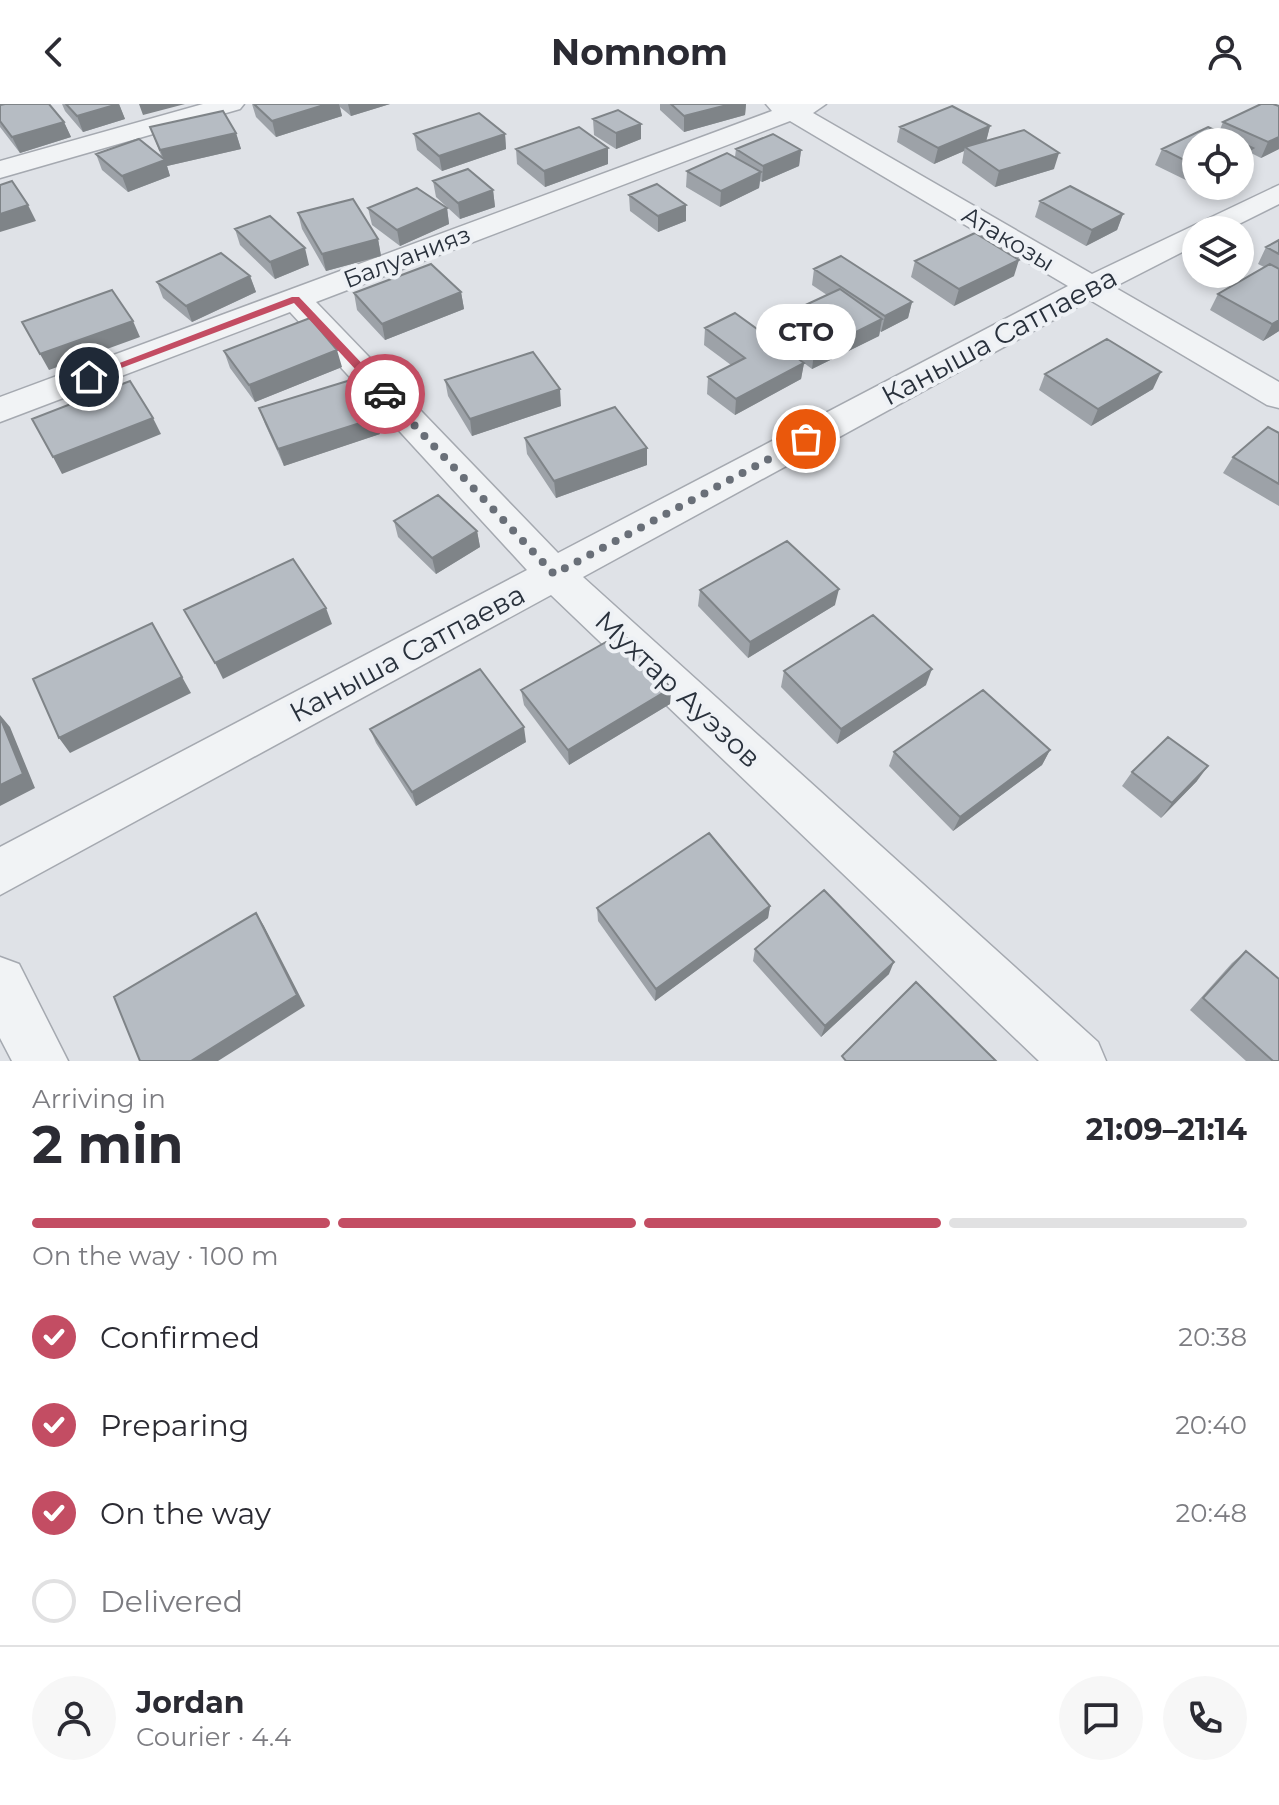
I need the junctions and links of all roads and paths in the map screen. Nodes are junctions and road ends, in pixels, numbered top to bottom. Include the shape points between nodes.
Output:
1 (231, 104) edge
2 (795, 107) edge
3 (0, 170) edge
4 (1279, 193) edge
5 (1232, 216) edge
6 (1182, 241) edge
7 (1089, 288) junction
8 (295, 299) junction
9 (1279, 397) edge
10 (0, 410) edge
11 (554, 574) junction
12 (0, 872) edge
13 (0, 983) edge
14 (41, 1061) edge
15 (1079, 1061) edge

1 - 3 street
2 - 7 street, Атакозы
2 - 8 street, Балуанияз
4 - 5 street
6 - 7 street, Каныша Сатпаева
7 - 9 street, Атакозы
7 - 11 street, Каныша Сатпаева
8 - 10 street, Балуанияз
8 - 11 street, Мухтар Ауэзов
11 - 12 street, Каныша Сатпаева
11 - 15 street, Мухтар Ауэзов
13 - 14 street

